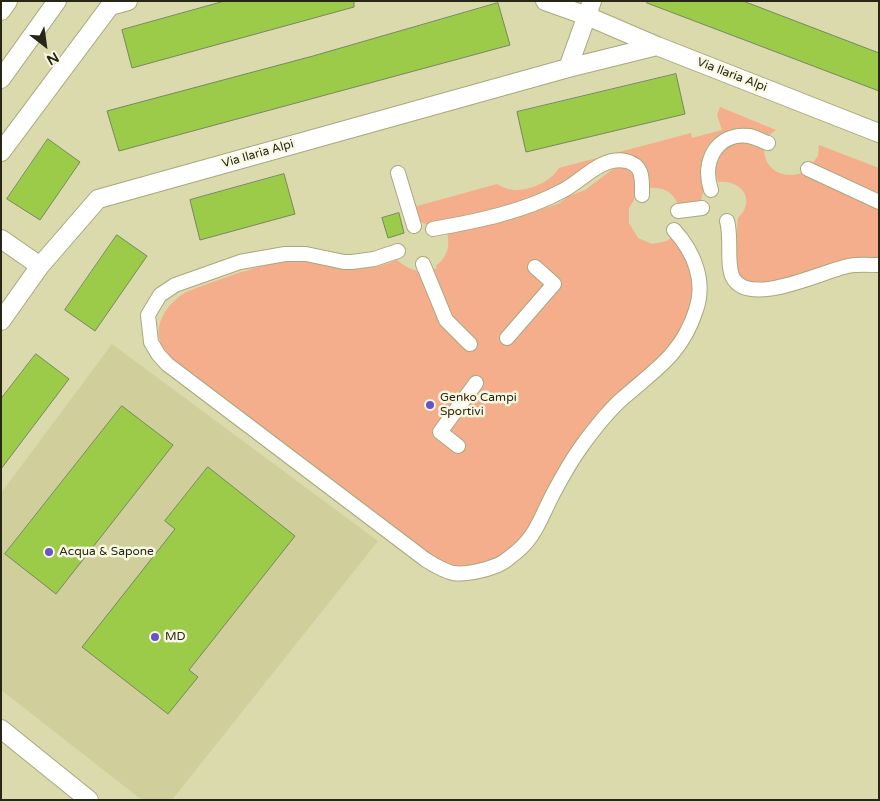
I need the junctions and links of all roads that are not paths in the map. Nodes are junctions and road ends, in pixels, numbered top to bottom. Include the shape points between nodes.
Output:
1 (8, 1) edge
2 (57, 1) edge
3 (128, 1) edge
4 (545, 1) edge
5 (589, 9) edge
6 (1, 11) edge
7 (656, 46) junction
8 (568, 68) junction
9 (1, 79) edge
10 (879, 133) edge
11 (768, 143) dead end
12 (1, 152) edge
13 (808, 169) dead end
14 (398, 173) dead end
15 (711, 190) dead end
16 (642, 195) dead end
17 (879, 202) edge
18 (702, 208) dead end
19 (678, 211) dead end
20 (727, 221) dead end
21 (414, 226) dead end
22 (434, 229) dead end
23 (674, 230) dead end
24 (1, 239) edge
25 (398, 251) dead end
26 (423, 264) dead end
27 (879, 265) edge
28 (40, 266) junction
29 (535, 267) dead end
30 (1, 321) edge
31 (507, 338) dead end
32 (470, 344) dead end
33 (476, 383) dead end
34 (458, 446) dead end
35 (1, 729) edge
36 (89, 800) edge

1 - 6 street
2 - 9 street
3 - 12 street via 110,6
4 - 5 street, Via Ilaria Alpi
5 - 7 street, Via Ilaria Alpi
5 - 8 street
7 - 8 street, Via Ilaria Alpi
7 - 10 street, Via Ilaria Alpi
8 - 28 street, Via Ilaria Alpi via 98,199
11 - 15 street via 746,136 724,141 709,160 707,170
13 - 17 street
14 - 21 street
16 - 22 street via 638,167 626,161 611,162 596,167 572,186 543,200 497,215
18 - 19 street
20 - 27 street via 731,273 738,284 751,289 770,289 848,266
23 - 25 street via 692,254 700,290 697,308 678,349 598,423 553,493 535,533 520,550 499,565 454,573 426,560 167,364 151,342 148,315 160,295 175,285 240,262 286,254 352,262
24 - 28 street
26 - 32 street via 446,320
28 - 30 street, Via Ilaria Alpi
29 - 31 street via 554,284
33 - 34 street via 440,432
35 - 36 street

